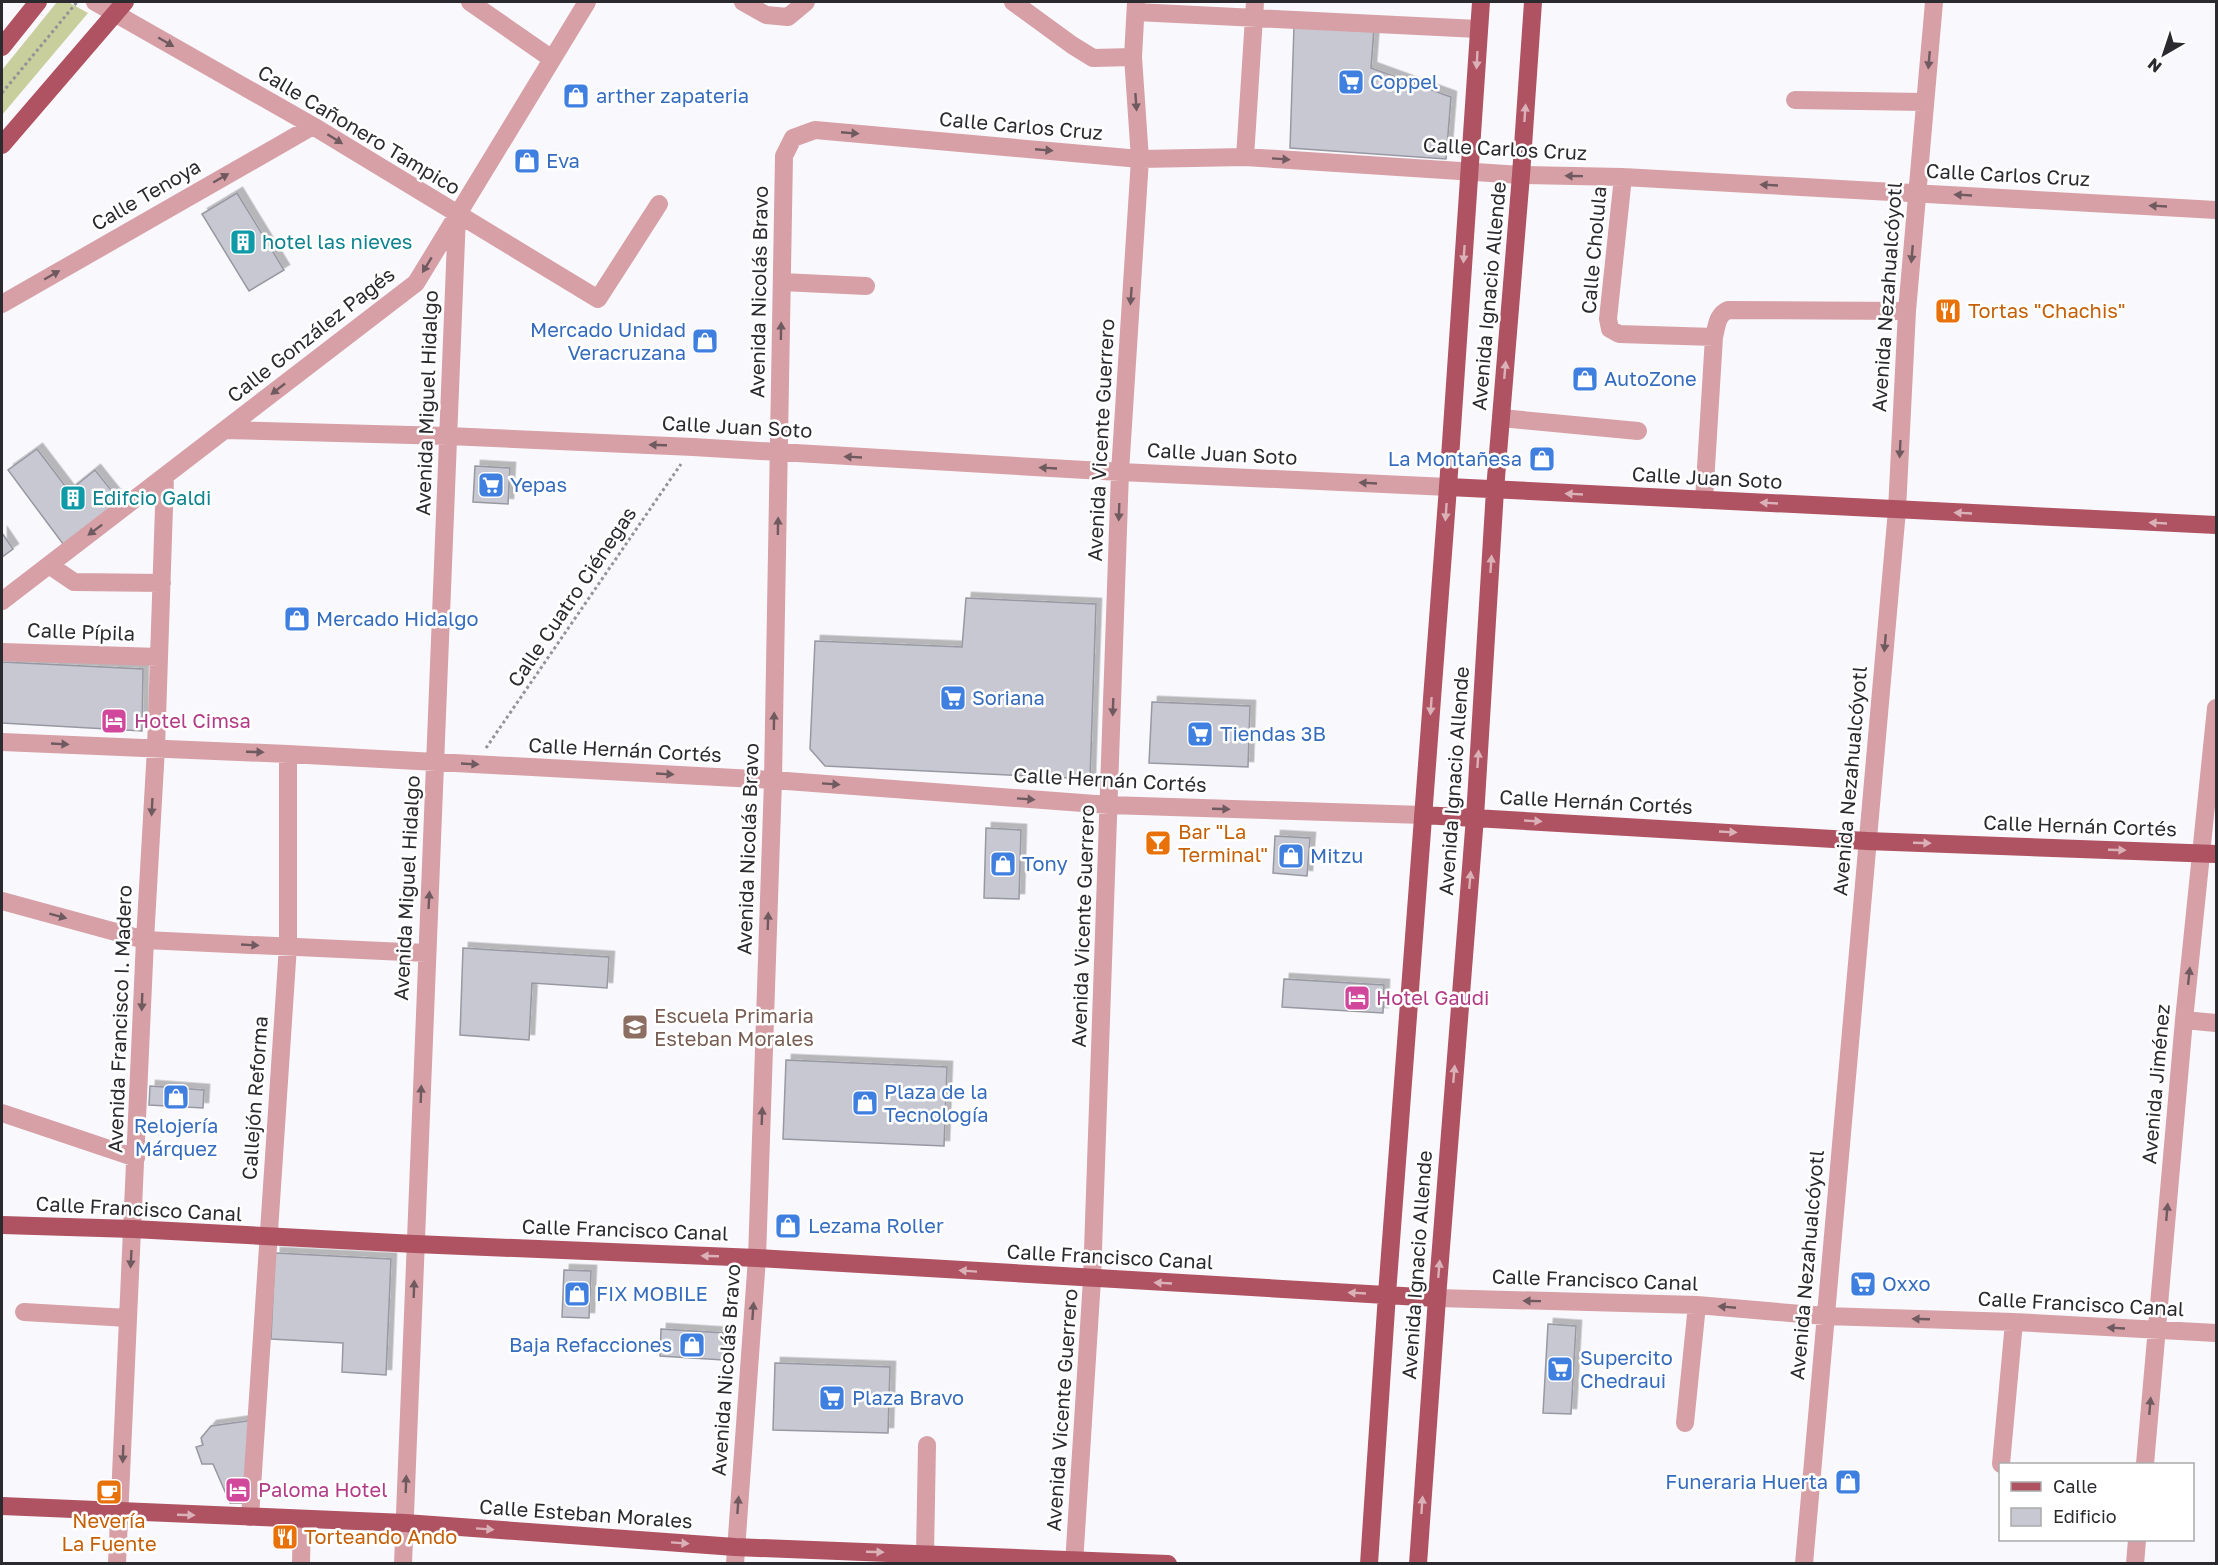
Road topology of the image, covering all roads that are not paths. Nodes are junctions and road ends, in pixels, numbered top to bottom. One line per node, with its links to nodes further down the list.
1 (38, 2): 15 (main road)
2 (95, 2): 11 (street, Calle Cañonero Tampico)
3 (470, 2): 17 (street)
4 (587, 2): 17 (street, Calle González Pagés)
5 (743, 2): 6 (street)
6 (806, 2)
7 (1013, 2): 16 (street)
8 (1481, 2): 14 (main road, Avenida Ignacio Allende)
9 (1533, 2): 26 (main road, Avenida Ignacio Allende, one-way to 9)
10 (1934, 2): 19 (street, Avenida Nezahualcóyotl, one-way to 19)
11 (120, 7): 20 (street, Calle Cañonero Tampico, one-way to 20); 22 (main road)
12 (1136, 7): 13 (street); 16 (street, Avenida Vicente Guerrero)
13 (1254, 10): 14 (street); 23 (street)
14 (1478, 29): 25 (main road, Avenida Ignacio Allende, one-way to 25)
15 (2, 47)
16 (1133, 57): 24 (street, Avenida Vicente Guerrero, one-way to 24)
17 (552, 59): 31 (street, Calle González Pagés)
18 (1795, 100): 19 (street)
19 (1925, 102): 28 (street, Avenida Nezahualcóyotl)
20 (313, 126): 31 (street, Calle Cañonero Tampico, one-way to 31); 34 (street, Calle Tenoya, one-way to 20)
21 (793, 138): 24 (street, Calle Carlos Cruz, one-way to 24); 32 (street, Avenida Nicolás Bravo)
22 (2, 145)
23 (1245, 157): 24 (street, Calle Carlos Cruz); 25 (street, Calle Carlos Cruz, one-way to 25)
24 (1140, 159): 42 (street, Avenida Vicente Guerrero, one-way to 42)
25 (1470, 171): 26 (street, Calle Carlos Cruz); 44 (main road, Avenida Ignacio Allende, one-way to 44)
26 (1521, 175): 27 (street, Calle Carlos Cruz, one-way to 26); 37 (main road, Avenida Ignacio Allende, one-way to 26)
27 (1623, 177): 28 (street, Calle Carlos Cruz, one-way to 27); 36 (street, Calle Cholula)
28 (1917, 192): 30 (street, Calle Carlos Cruz, one-way to 28); 35 (street, Avenida Nezahualcóyotl, one-way to 35)
29 (659, 204): 31 (street, Calle Cañonero Tampico)
30 (2217, 210)
31 (457, 215): 38 (street, Calle González Pagés, one-way to 38); 40 (street, Avenida Miguel Hidalgo)
32 (782, 282): 33 (street); 41 (street, Avenida Nicolás Bravo, one-way to 32)
33 (866, 286)
34 (2, 304)
35 (1907, 311): 36 (street); 47 (street, Avenida Nezahualcóyotl, one-way to 47)
36 (1714, 337): 46 (street)
37 (1501, 418): 39 (street); 45 (main road, Avenida Ignacio Allende)
38 (225, 430): 40 (street, Calle Juan Soto); 43 (street, Calle González Pagés)
39 (1638, 431)
40 (448, 436): 41 (street, Calle Juan Soto, one-way to 40); 59 (street, Avenida Miguel Hidalgo)
41 (779, 452): 42 (street, Calle Juan Soto, one-way to 41); 60 (street, Avenida Nicolás Bravo, one-way to 41)
42 (1120, 472): 44 (street, Calle Juan Soto, one-way to 42); 61 (street, Avenida Vicente Guerrero, one-way to 61)
43 (165, 477): 49 (street, Calle González Pagés, one-way to 49); 50 (street, Avenida Francisco I. Madero)
44 (1448, 487): 45 (main road, Calle Juan Soto); 62 (main road, Avenida Ignacio Allende, one-way to 62)
45 (1495, 490): 46 (main road, Calle Juan Soto, one-way to 45); 63 (main road, Avenida Ignacio Allende, one-way to 45)
46 (1704, 500): 47 (main road, Calle Juan Soto, one-way to 46)
47 (1897, 510): 48 (main road, Calle Juan Soto, one-way to 47); 64 (street, Avenida Nezahualcóyotl, one-way to 64)
48 (2217, 525)
49 (49, 566): 50 (street); 51 (street, Calle González Pagés)
50 (162, 583): 53 (street, Avenida Francisco I. Madero)
51 (2, 601)
52 (2, 652): 53 (street, Calle Pípila)
53 (159, 657): 57 (street, Avenida Francisco I. Madero)
54 (2217, 708): 55 (street, Avenida Jiménez)
55 (2215, 738): 65 (street, Avenida Jiménez)
56 (2, 742): 57 (street, Calle Hernán Cortés, one-way to 57)
57 (156, 748): 58 (street, Calle Hernán Cortés, one-way to 58); 67 (street, Avenida Francisco I. Madero, one-way to 67)
58 (288, 754): 59 (street, Calle Hernán Cortés); 68 (street, Callejón Reforma)
59 (435, 762): 60 (street, Calle Hernán Cortés, one-way to 60); 69 (street, Avenida Miguel Hidalgo, one-way to 59)
60 (773, 780): 61 (street, Calle Hernán Cortés, one-way to 61); 78 (street, Avenida Nicolás Bravo, one-way to 60)
61 (1109, 805): 62 (street, Calle Hernán Cortés, one-way to 62); 79 (street, Avenida Vicente Guerrero)
62 (1423, 815): 63 (main road, Calle Hernán Cortés); 80 (main road, Avenida Ignacio Allende)
63 (1475, 818): 64 (main road, Calle Hernán Cortés, one-way to 64); 81 (main road, Avenida Ignacio Allende, one-way to 63)
64 (1867, 841): 65 (main road, Calle Hernán Cortés, one-way to 65); 84 (street, Avenida Nezahualcóyotl)
65 (2210, 854): 70 (street, Avenida Jiménez, one-way to 65)
66 (2, 901): 67 (street, one-way to 67)
67 (145, 940): 68 (street, one-way to 68); 73 (street, Avenida Francisco I. Madero, one-way to 73)
68 (288, 946): 69 (street); 76 (street, Callejón Reforma)
69 (426, 953): 77 (street, Avenida Miguel Hidalgo, one-way to 69)
70 (2184, 1020): 71 (street); 87 (street, Avenida Jiménez, one-way to 70)
71 (2217, 1023)
72 (2, 1113): 73 (street)
73 (136, 1158): 75 (street, Avenida Francisco I. Madero)
74 (2, 1225): 75 (main road, Calle Francisco Canal)
75 (133, 1229): 76 (main road, Calle Francisco Canal); 85 (street, Avenida Francisco I. Madero, one-way to 85)
76 (268, 1237): 77 (main road, Calle Francisco Canal); 95 (street, Callejón Reforma)
77 (415, 1244): 78 (main road, Calle Francisco Canal, one-way to 77); 97 (street, Avenida Miguel Hidalgo, one-way to 77)
78 (757, 1258): 79 (main road, Calle Francisco Canal, one-way to 78); 100 (street, Avenida Nicolás Bravo, one-way to 78)
79 (1092, 1279): 80 (main road, Calle Francisco Canal, one-way to 79); 101 (street, Avenida Vicente Guerrero)
80 (1387, 1294): 81 (main road, Calle Francisco Canal); 106 (main road, Avenida Ignacio Allende)
81 (1437, 1298): 82 (street, Calle Francisco Canal, one-way to 81); 107 (main road, Avenida Ignacio Allende, one-way to 81)
82 (1697, 1305): 84 (street, Calle Francisco Canal, one-way to 82); 89 (street)
83 (24, 1311): 85 (street)
84 (1825, 1316): 86 (street, Calle Francisco Canal, one-way to 84); 108 (street, Avenida Nezahualcóyotl)
85 (128, 1318): 94 (street, Avenida Francisco I. Madero, one-way to 94)
86 (2014, 1322): 87 (street, Calle Francisco Canal, one-way to 86); 91 (street)
87 (2157, 1330): 88 (street, Calle Francisco Canal); 92 (street, Avenida Jiménez, one-way to 87)
88 (2217, 1333)
89 (1685, 1423)
90 (927, 1445): 99 (street)
91 (2001, 1463)
92 (2145, 1463)
93 (2, 1506): 94 (main road, Calle Esteban Morales)
94 (121, 1513): 95 (main road, Calle Esteban Morales, one-way to 95); 102 (street, Avenida Francisco I. Madero)
95 (250, 1517): 96 (main road, Calle Esteban Morales)
96 (302, 1519): 97 (main road, Calle Esteban Morales); 103 (street)
97 (405, 1523): 100 (main road, Calle Esteban Morales, one-way to 100); 104 (street, Avenida Miguel Hidalgo)
98 (2138, 1541): 109 (street)
99 (925, 1554): 100 (main road, Calle Esteban Morales, one-way to 99); 101 (main road, Calle Esteban Morales)
100 (735, 1555)
101 (1074, 1562): 105 (main road, Calle Esteban Morales)
102 (117, 1563)
103 (301, 1563)
104 (403, 1563)
105 (1168, 1563)
106 (1369, 1563)
107 (1418, 1563)
108 (1804, 1563)
109 (2135, 1563)

